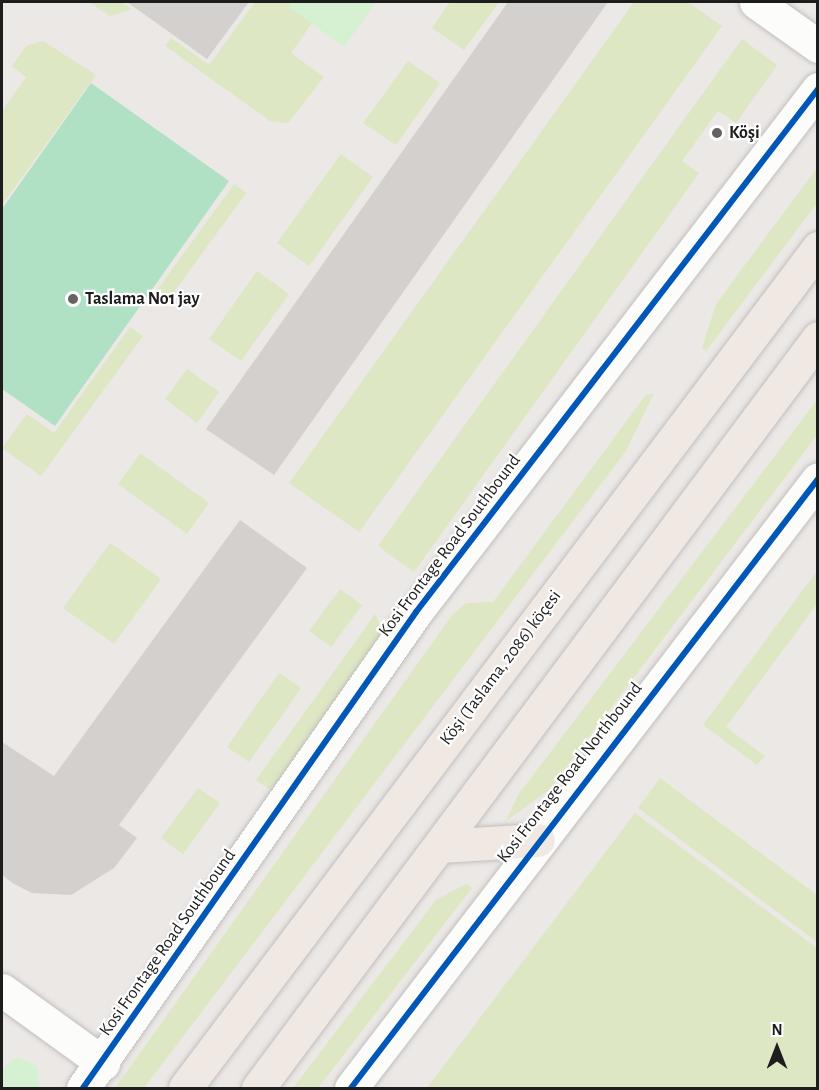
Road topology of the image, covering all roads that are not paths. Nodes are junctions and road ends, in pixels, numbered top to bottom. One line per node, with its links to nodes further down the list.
1 (756, 2): 2 (street)
2 (818, 46)
3 (818, 89): 10 (street, Kosi Frontage Road Southbound)
4 (818, 248): 12 (main road, Köşi (Taslama, 2086) köçesi)
5 (818, 338): 8 (main road)
6 (818, 479): 7 (street, Kosi Frontage Road Northbound)
7 (538, 840): 8 (main road); 14 (street, Kosi Frontage Road Northbound)
8 (440, 846): 13 (main road)
9 (2, 990): 10 (street)
10 (103, 1063): 11 (street, Kosi Frontage Road Southbound)
11 (83, 1089)
12 (185, 1089)
13 (258, 1089)
14 (351, 1089)

